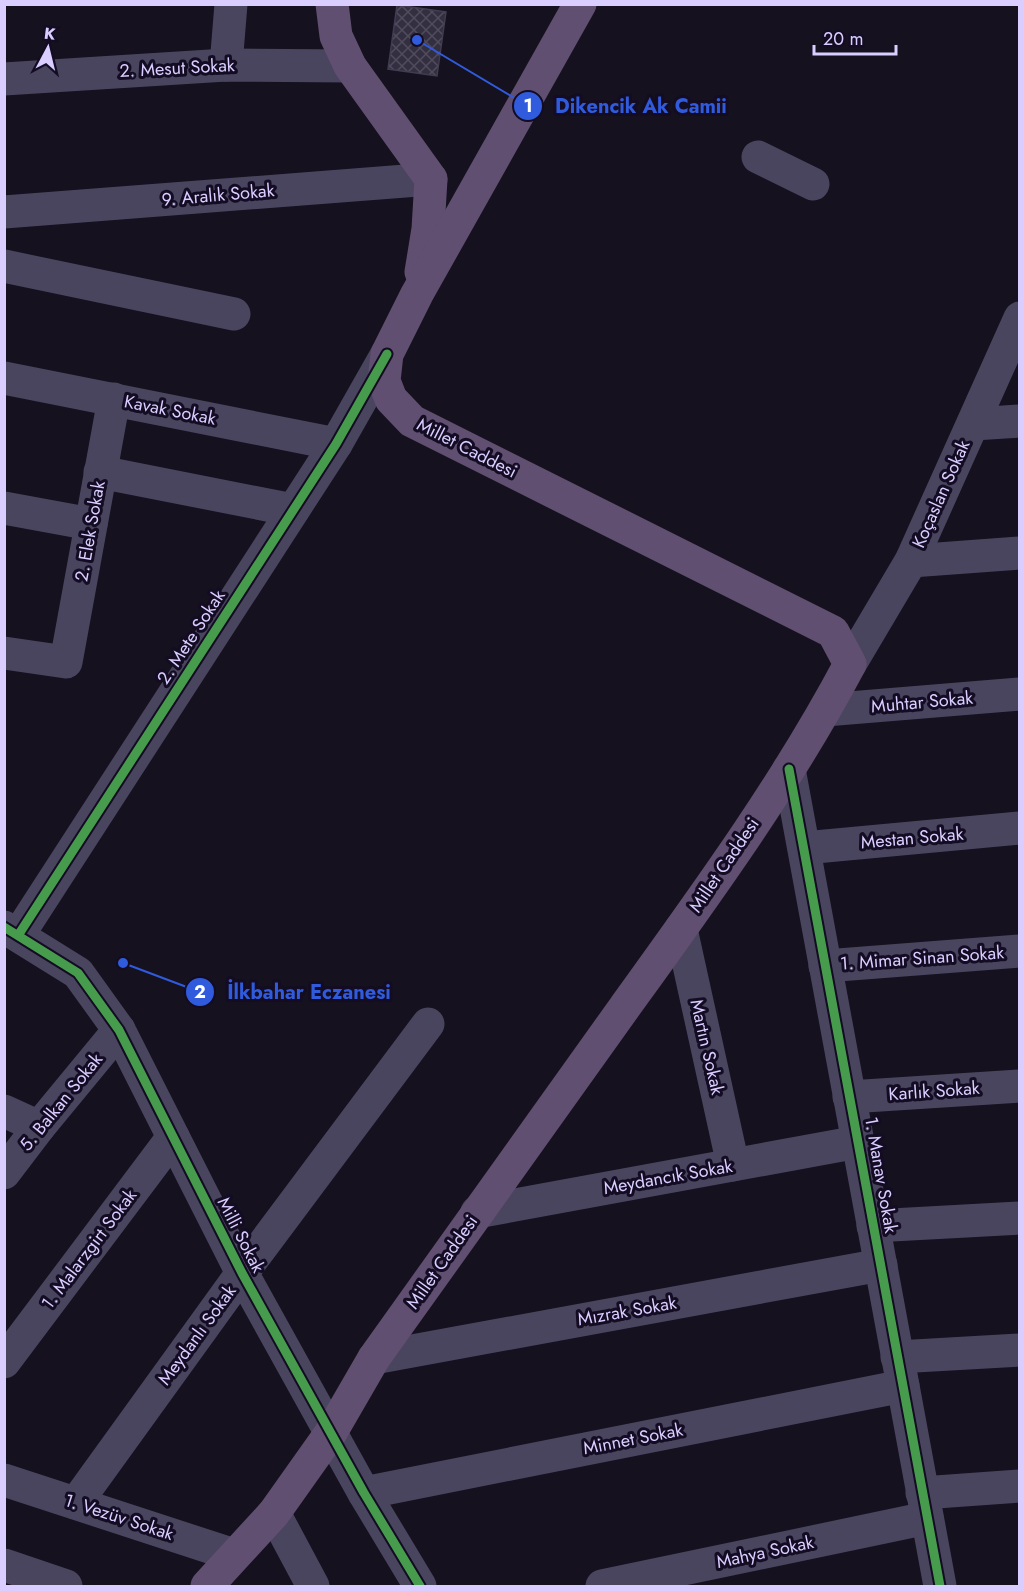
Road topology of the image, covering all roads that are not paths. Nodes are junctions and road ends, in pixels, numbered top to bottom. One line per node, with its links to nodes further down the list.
1 (231, 4): 4 (street)
2 (332, 4): 5 (main road)
3 (580, 4): 12 (main road, Millet Caddesi)
4 (226, 65): 5 (street, 2. Mesut Sokak); 6 (street, 2. Mesut Sokak)
5 (350, 66): 8 (main road)
6 (4, 79)
7 (758, 157): 9 (street)
8 (431, 179): 10 (street, 9. Aralık Sokak); 12 (main road, Millet Caddesi)
9 (813, 184)
10 (4, 212)
11 (4, 266): 13 (street)
12 (417, 294): 15 (main road, Millet Caddesi)
13 (234, 314)
14 (1020, 318): 19 (street, Koçaslan Sokak)
15 (387, 354): 20 (street, 2. Mete Sokak); 28 (main road, Millet Caddesi)
16 (4, 378): 17 (street, Kavak Sokak)
17 (114, 399): 20 (street, Kavak Sokak); 21 (street, 2. Elek Sokak)
18 (1020, 421): 19 (street)
19 (972, 424): 26 (street, Koçaslan Sokak)
20 (336, 444): 23 (street, 2. Mete Sokak)
21 (100, 472): 23 (street); 24 (street, 2. Elek Sokak)
22 (4, 508): 24 (street)
23 (293, 510): 35 (street, 2. Mete Sokak)
24 (91, 524): 27 (street, 2. Elek Sokak)
25 (1020, 553): 26 (street)
26 (911, 561): 28 (street, Koçaslan Sokak)
27 (4, 653)
28 (850, 664): 30 (main road, Millet Caddesi)
29 (1020, 694): 30 (street, Muhtar Sokak)
30 (825, 710): 31 (main road, Millet Caddesi)
31 (789, 769): 33 (street, 1. Manav Sokak); 34 (main road, Millet Caddesi)
32 (1020, 828): 33 (street, Mestan Sokak)
33 (804, 848): 37 (street, 1. Manav Sokak)
34 (681, 929): 46 (street, Martın Sokak); 48 (main road, Millet Caddesi)
35 (12, 931): 39 (street, Milli Sokak)
36 (1020, 951): 37 (street, 1. Mimar Sinan Sokak)
37 (825, 966): 41 (street, 1. Manav Sokak)
38 (428, 1024): 52 (street, Meydanlı Sokak)
39 (119, 1030): 43 (street, 5. Balkan Sokak); 44 (street, Milli Sokak)
40 (1020, 1086): 41 (street, Karlık Sokak)
41 (849, 1097): 45 (street, 1. Manav Sokak)
42 (4, 1111): 43 (street)
43 (39, 1127): 47 (street, 5. Balkan Sokak)
44 (173, 1137): 52 (street, Milli Sokak); 55 (street, 1. Malarzgirt Sokak)
45 (858, 1142): 46 (street, Meydancık Sokak); 50 (street, 1. Manav Sokak)
46 (734, 1166): 48 (street, Meydancık Sokak)
47 (4, 1173)
48 (477, 1212): 54 (main road, Millet Caddesi)
49 (1020, 1218): 50 (street)
50 (873, 1226): 51 (street, 1. Manav Sokak)
51 (881, 1265): 54 (street, Mızrak Sokak); 56 (street, 1. Manav Sokak)
52 (242, 1274): 57 (street, Milli Sokak); 61 (street, Meydanlı Sokak)
53 (1020, 1350): 56 (street, Minnet Sokak)
54 (374, 1358): 57 (main road, Millet Caddesi)
55 (4, 1362)
56 (900, 1371): 60 (street, Minnet Sokak); 62 (street, 1. Manav Sokak)
57 (330, 1434): 60 (street, Milli Sokak); 63 (main road, Millet Caddesi)
58 (4, 1480): 61 (street, 1. Vezüv Sokak)
59 (1020, 1486): 62 (street, Mahya Sokak)
60 (363, 1492): 69 (street, Milli Sokak)
61 (76, 1503): 64 (street, 1. Vezüv Sokak)
62 (925, 1506): 70 (street, Mahya Sokak); 71 (street, 1. Manav Sokak)
63 (274, 1513): 64 (main road, Millet Caddesi); 68 (street)
64 (234, 1555): 67 (main road, Millet Caddesi)
65 (4, 1565): 66 (street)
66 (66, 1587)
67 (207, 1587)
68 (313, 1587)
69 (420, 1587)
70 (602, 1587)
71 (940, 1587)

